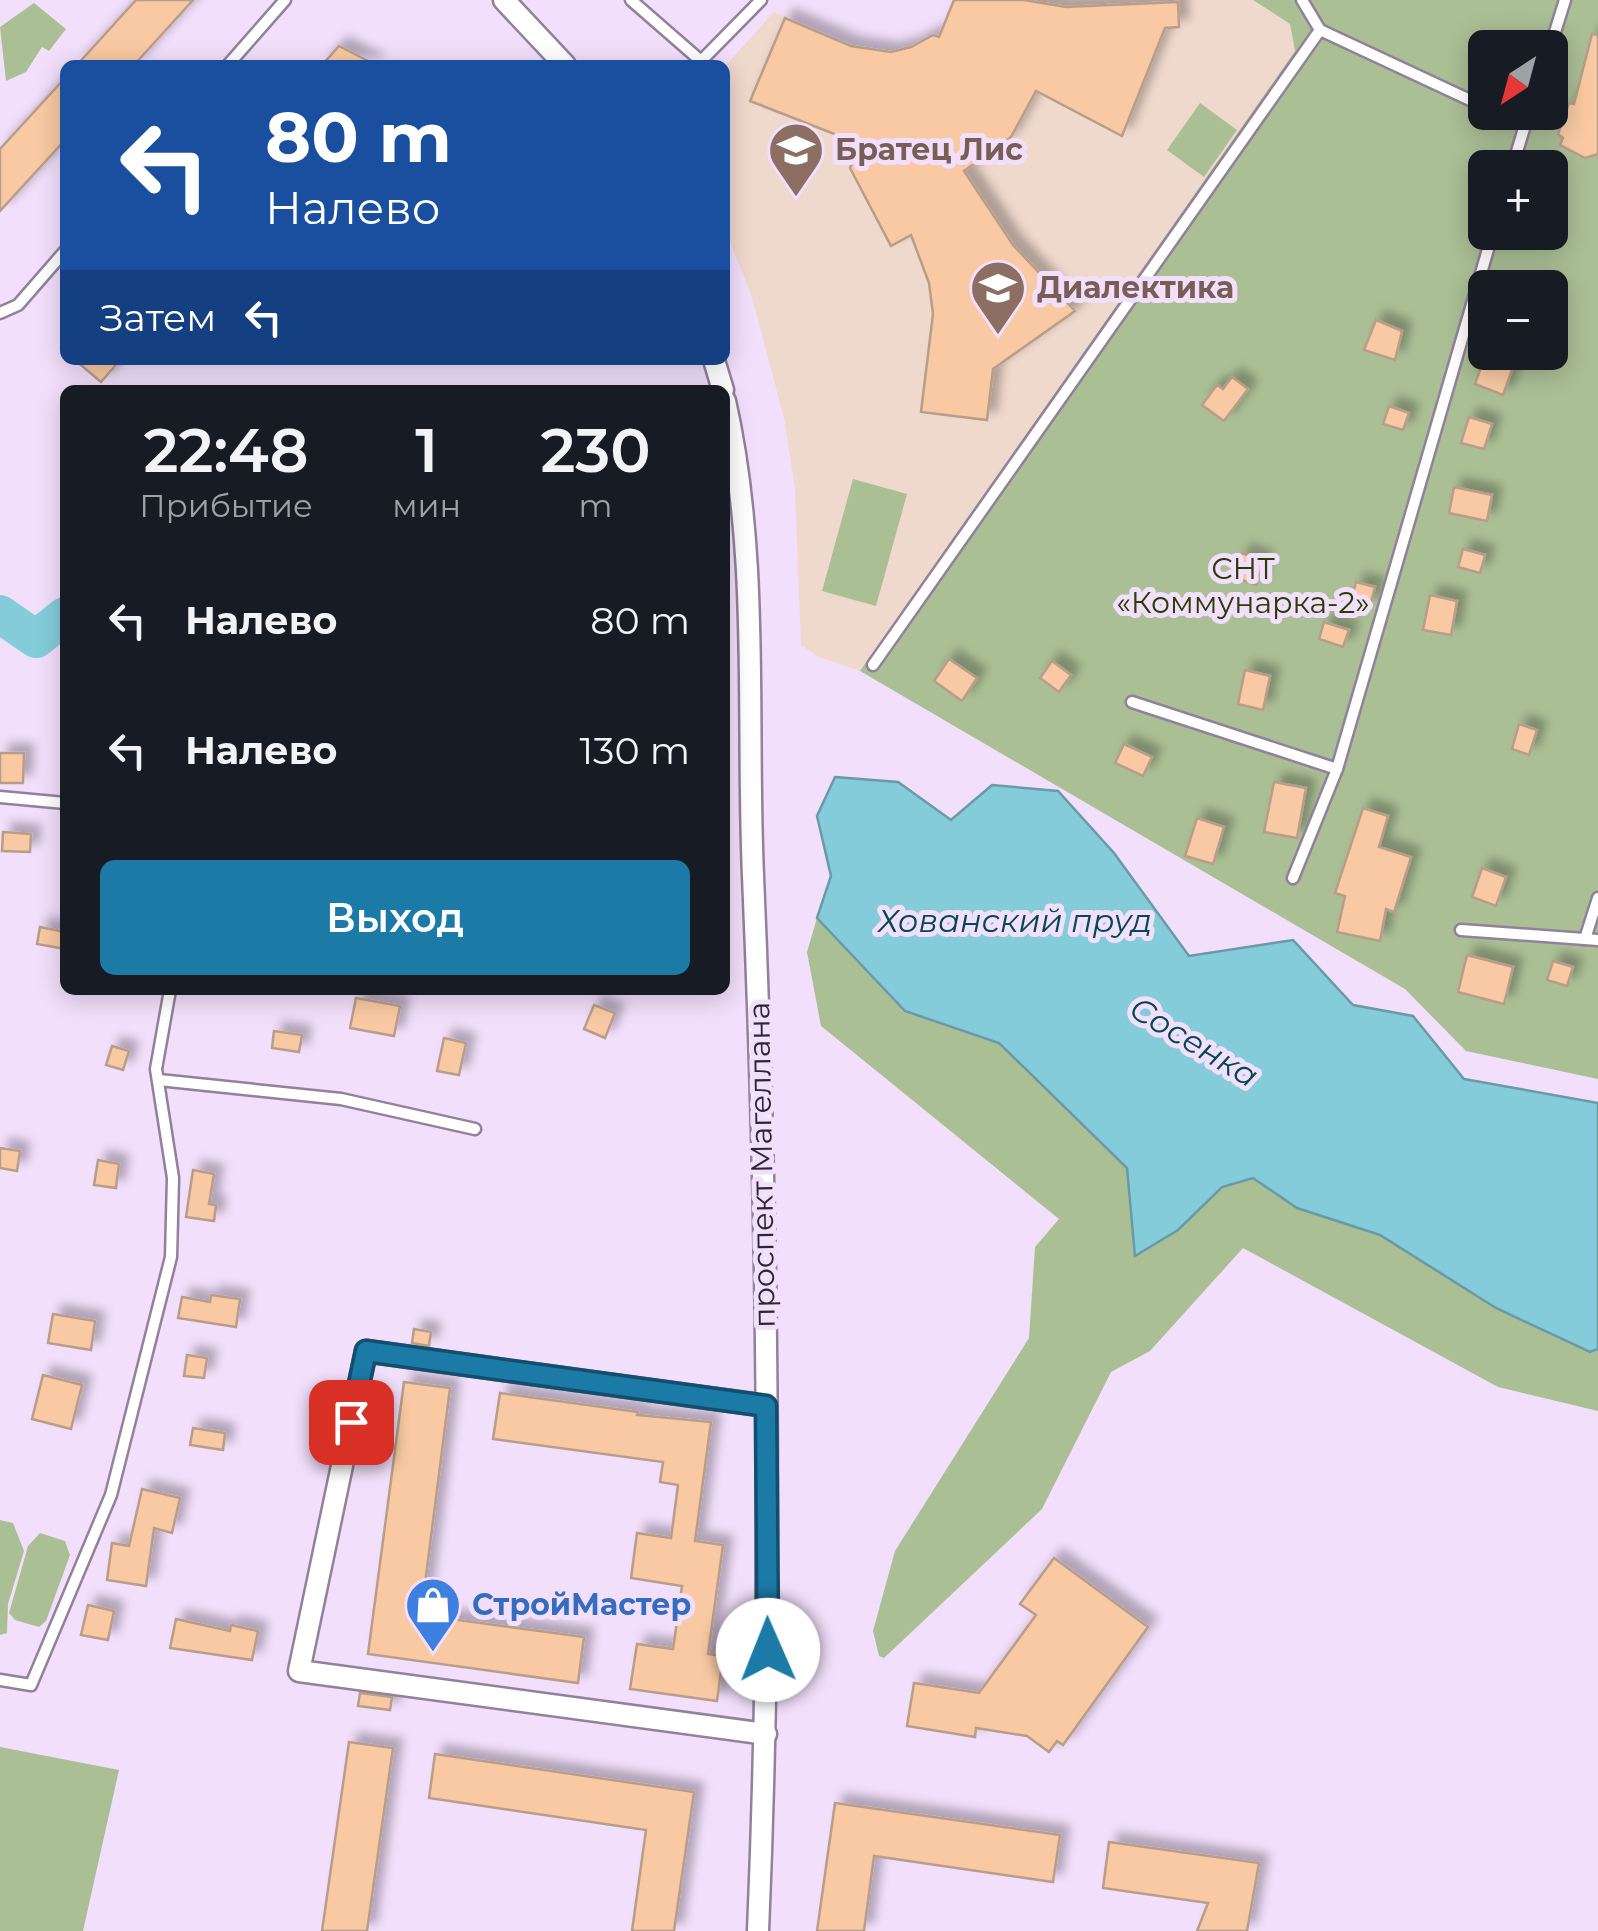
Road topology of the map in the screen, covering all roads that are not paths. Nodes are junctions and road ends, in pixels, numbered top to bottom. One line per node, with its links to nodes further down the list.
1 (284, 0): 9 (lane)
2 (504, 0): 10 (street)
3 (631, 0): 11 (lane)
4 (761, 0): 12 (lane)
5 (1302, 0): 7 (lane)
6 (1565, 0): 8 (lane)
7 (1320, 30): 13 (lane); 18 (lane)
8 (1556, 30)
9 (232, 60)
10 (560, 60)
11 (696, 60)
12 (702, 60)
13 (1468, 98)
14 (1488, 250): 20 (lane)
15 (60, 257): 16 (lane)
16 (0, 313)
17 (730, 435): 31 (street, проспект Магеллана)
18 (873, 665)
19 (1132, 702): 20 (lane)
20 (1337, 769): 23 (lane)
21 (0, 797): 22 (lane)
22 (60, 803)
23 (1293, 878)
24 (1598, 898): 26 (lane)
25 (1461, 930): 26 (lane)
26 (1585, 939): 27 (lane)
27 (1598, 940)
28 (169, 995): 29 (lane)
29 (159, 1080): 30 (lane); 32 (lane)
30 (475, 1128)
31 (766, 1406): 33 (street, проспект Магеллана); 33 (street)
32 (0, 1680)
33 (766, 1734): 34 (street, проспект Магеллана)
34 (758, 1931)

